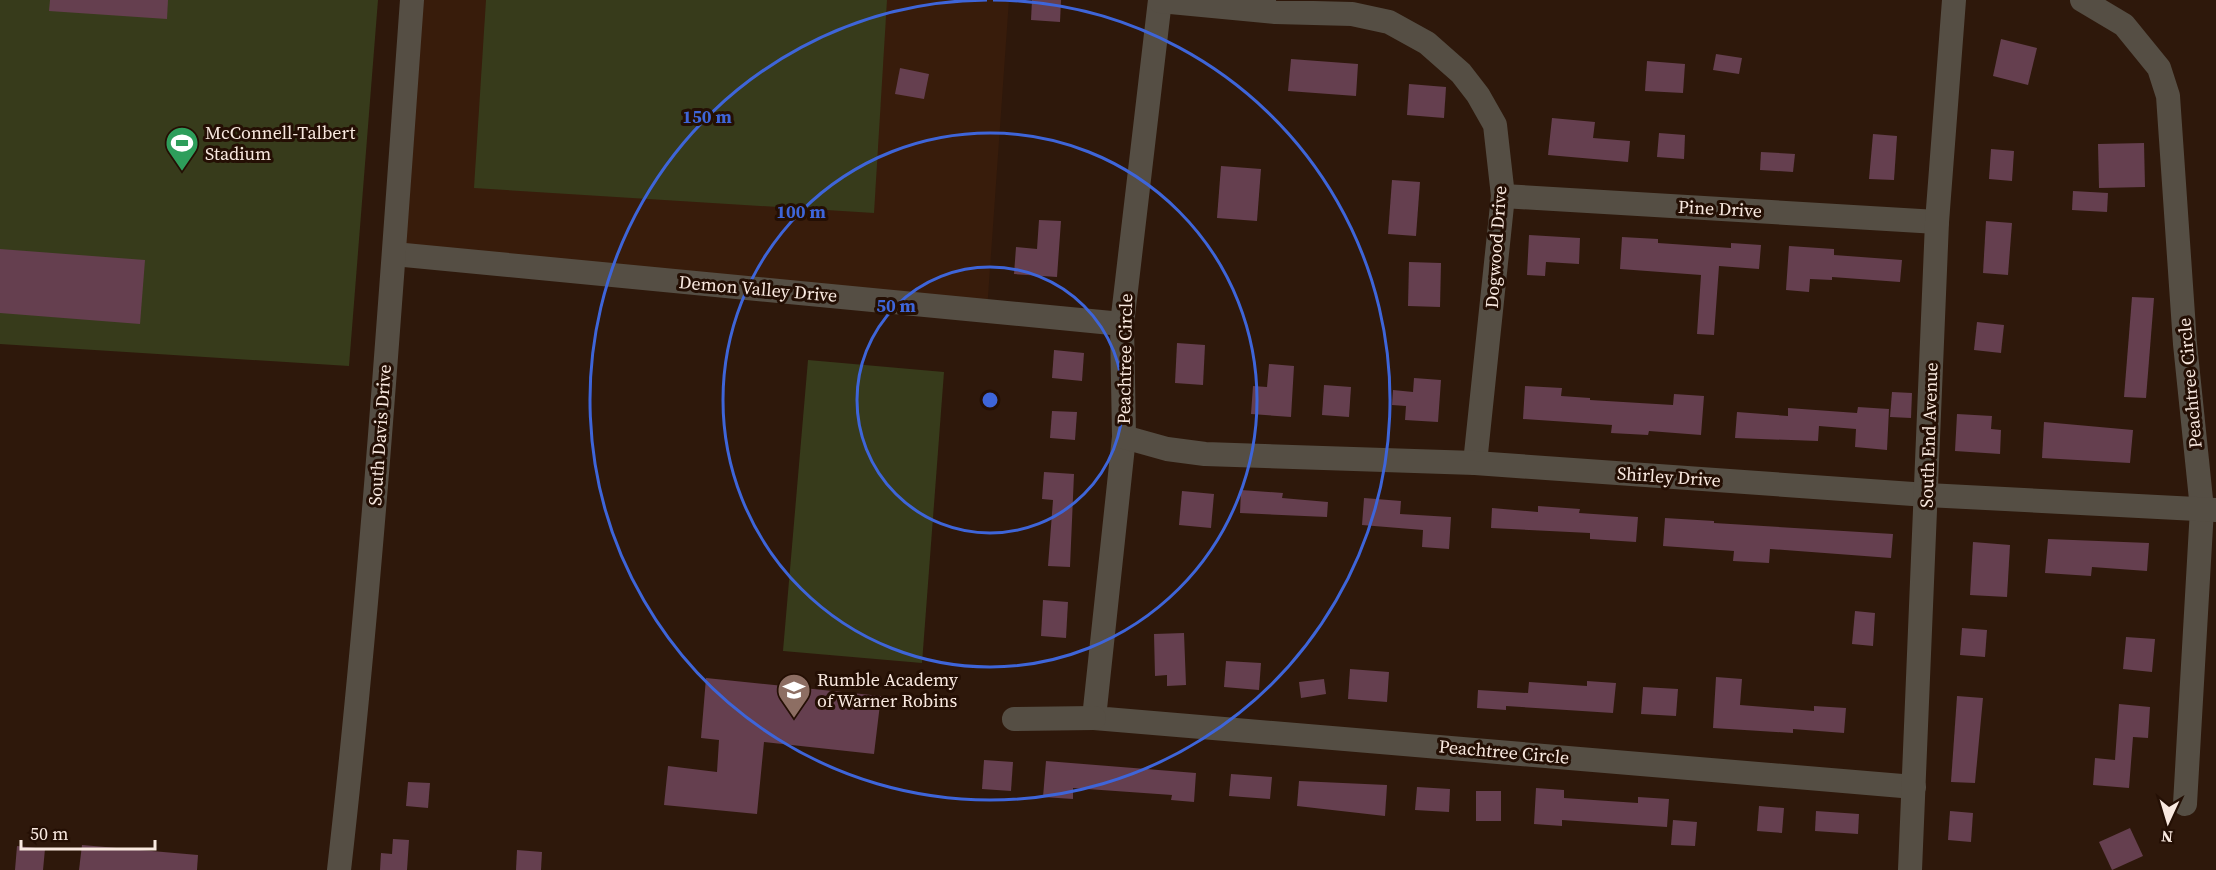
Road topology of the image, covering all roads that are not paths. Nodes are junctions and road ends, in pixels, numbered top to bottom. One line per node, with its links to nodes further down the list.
1 (412, 0): 7 (street, South Davis Drive)
2 (1954, 0): 6 (street, South End Avenue)
3 (2082, 0): 12 (street, Peachtree Circle)
4 (1160, 1): 5 (street, Dogwood Drive); 8 (street, Peachtree Circle)
5 (1503, 196): 6 (street, Pine Drive); 10 (street, Dogwood Drive)
6 (1937, 222): 11 (street, South End Avenue)
7 (393, 254): 8 (street, Demon Valley Drive); 17 (street, South Davis Drive)
8 (1122, 324): 9 (street, Peachtree Circle)
9 (1124, 437): 10 (street, Shirley Drive); 13 (street, Peachtree Circle)
10 (1475, 463): 11 (street, Shirley Drive)
11 (1927, 495): 12 (street, Shirley Drive); 15 (street, South End Avenue)
12 (2209, 509): 16 (street, Peachtree Circle)
13 (1094, 718): 14 (street, Peachtree Circle); 15 (street, Peachtree Circle)
14 (1014, 719)
15 (1914, 787): 18 (street, South End Avenue)
16 (2185, 804)
17 (339, 870)
18 (1910, 870)

